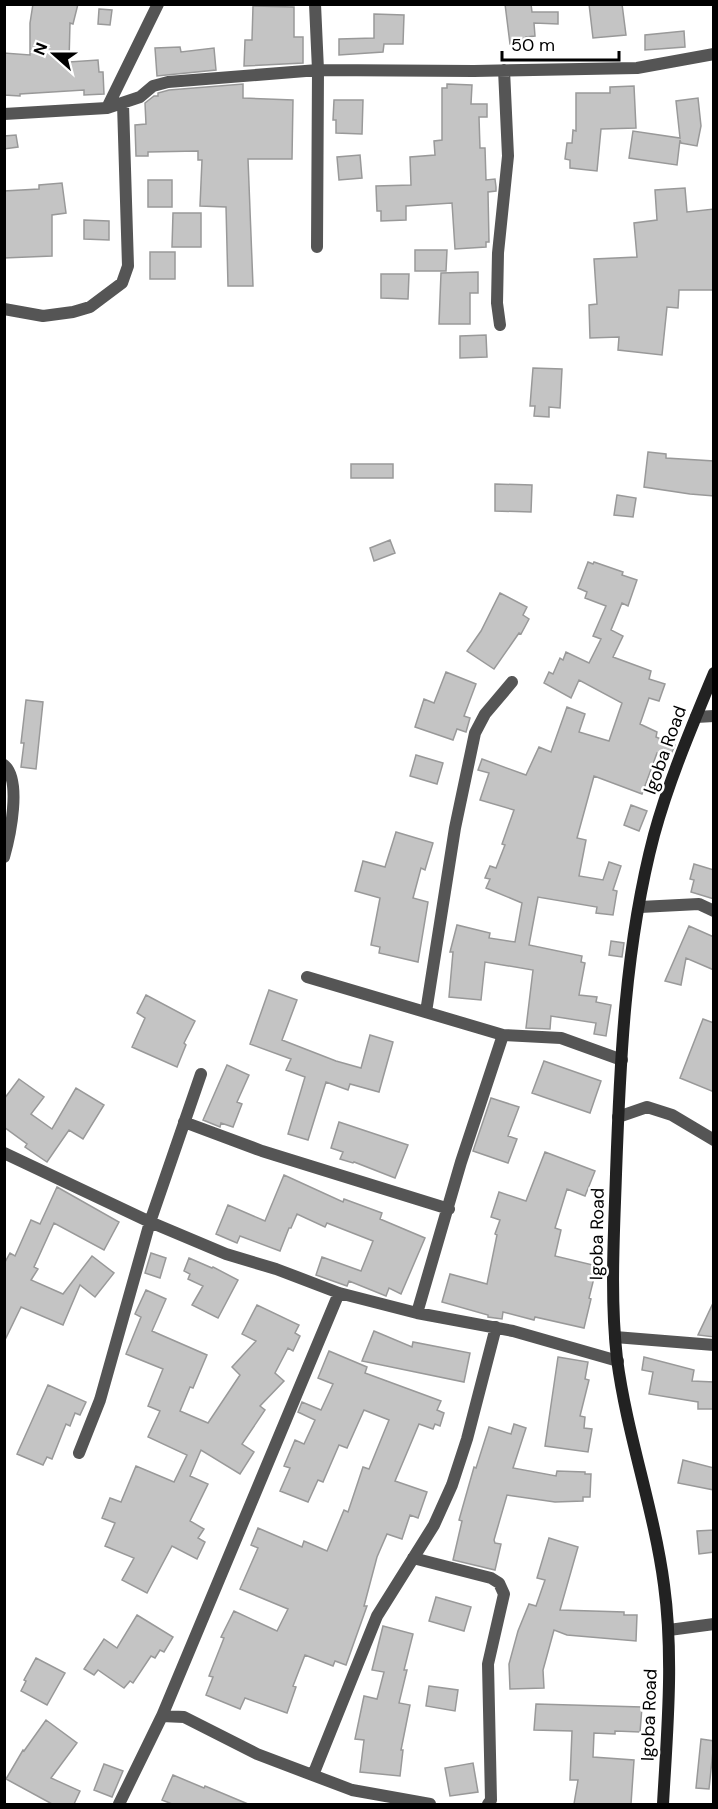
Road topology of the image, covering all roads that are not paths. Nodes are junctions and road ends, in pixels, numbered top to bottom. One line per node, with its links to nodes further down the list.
1 (158, 4): 7 (street)
2 (315, 4): 4 (street)
3 (714, 54): 5 (street)
4 (318, 70): 5 (street); 6 (street); 9 (street)
5 (504, 70): 11 (street)
6 (123, 104): 7 (street); 10 (street)
7 (107, 108): 8 (street)
8 (4, 114)
9 (317, 247)
10 (4, 309)
11 (500, 325)
12 (714, 673): 15 (street, Igoba Road)
13 (512, 682): 21 (street)
14 (714, 716): 15 (street)
15 (696, 717): 18 (street, Igoba Road)
16 (4, 765): 17 (street)
17 (4, 857)
18 (639, 907): 19 (street); 23 (street, Igoba Road)
19 (714, 911)
20 (307, 977): 21 (street)
21 (426, 1012): 22 (street)
22 (502, 1035): 23 (street); 29 (street)
23 (622, 1060): 25 (street, Igoba Road)
24 (201, 1074): 26 (street)
25 (618, 1117): 27 (street); 34 (street, Igoba Road)
26 (184, 1122): 29 (street); 30 (street)
27 (714, 1140)
28 (4, 1153): 30 (street)
29 (449, 1209): 32 (street)
30 (150, 1222): 31 (street); 37 (street)
31 (339, 1293): 32 (street); 41 (street)
32 (417, 1313): 33 (street)
33 (496, 1327): 36 (street); 38 (street)
34 (615, 1337): 35 (street); 36 (street, Igoba Road)
35 (714, 1345)
36 (618, 1361): 40 (street, Igoba Road)
37 (79, 1453)
38 (413, 1558): 42 (street); 45 (street)
39 (714, 1624): 40 (street)
40 (669, 1630): 46 (street, Igoba Road)
41 (162, 1716): 42 (street); 43 (street)
42 (313, 1775): 44 (street)
43 (119, 1804)
44 (430, 1804)
45 (488, 1804)
46 (663, 1804)

